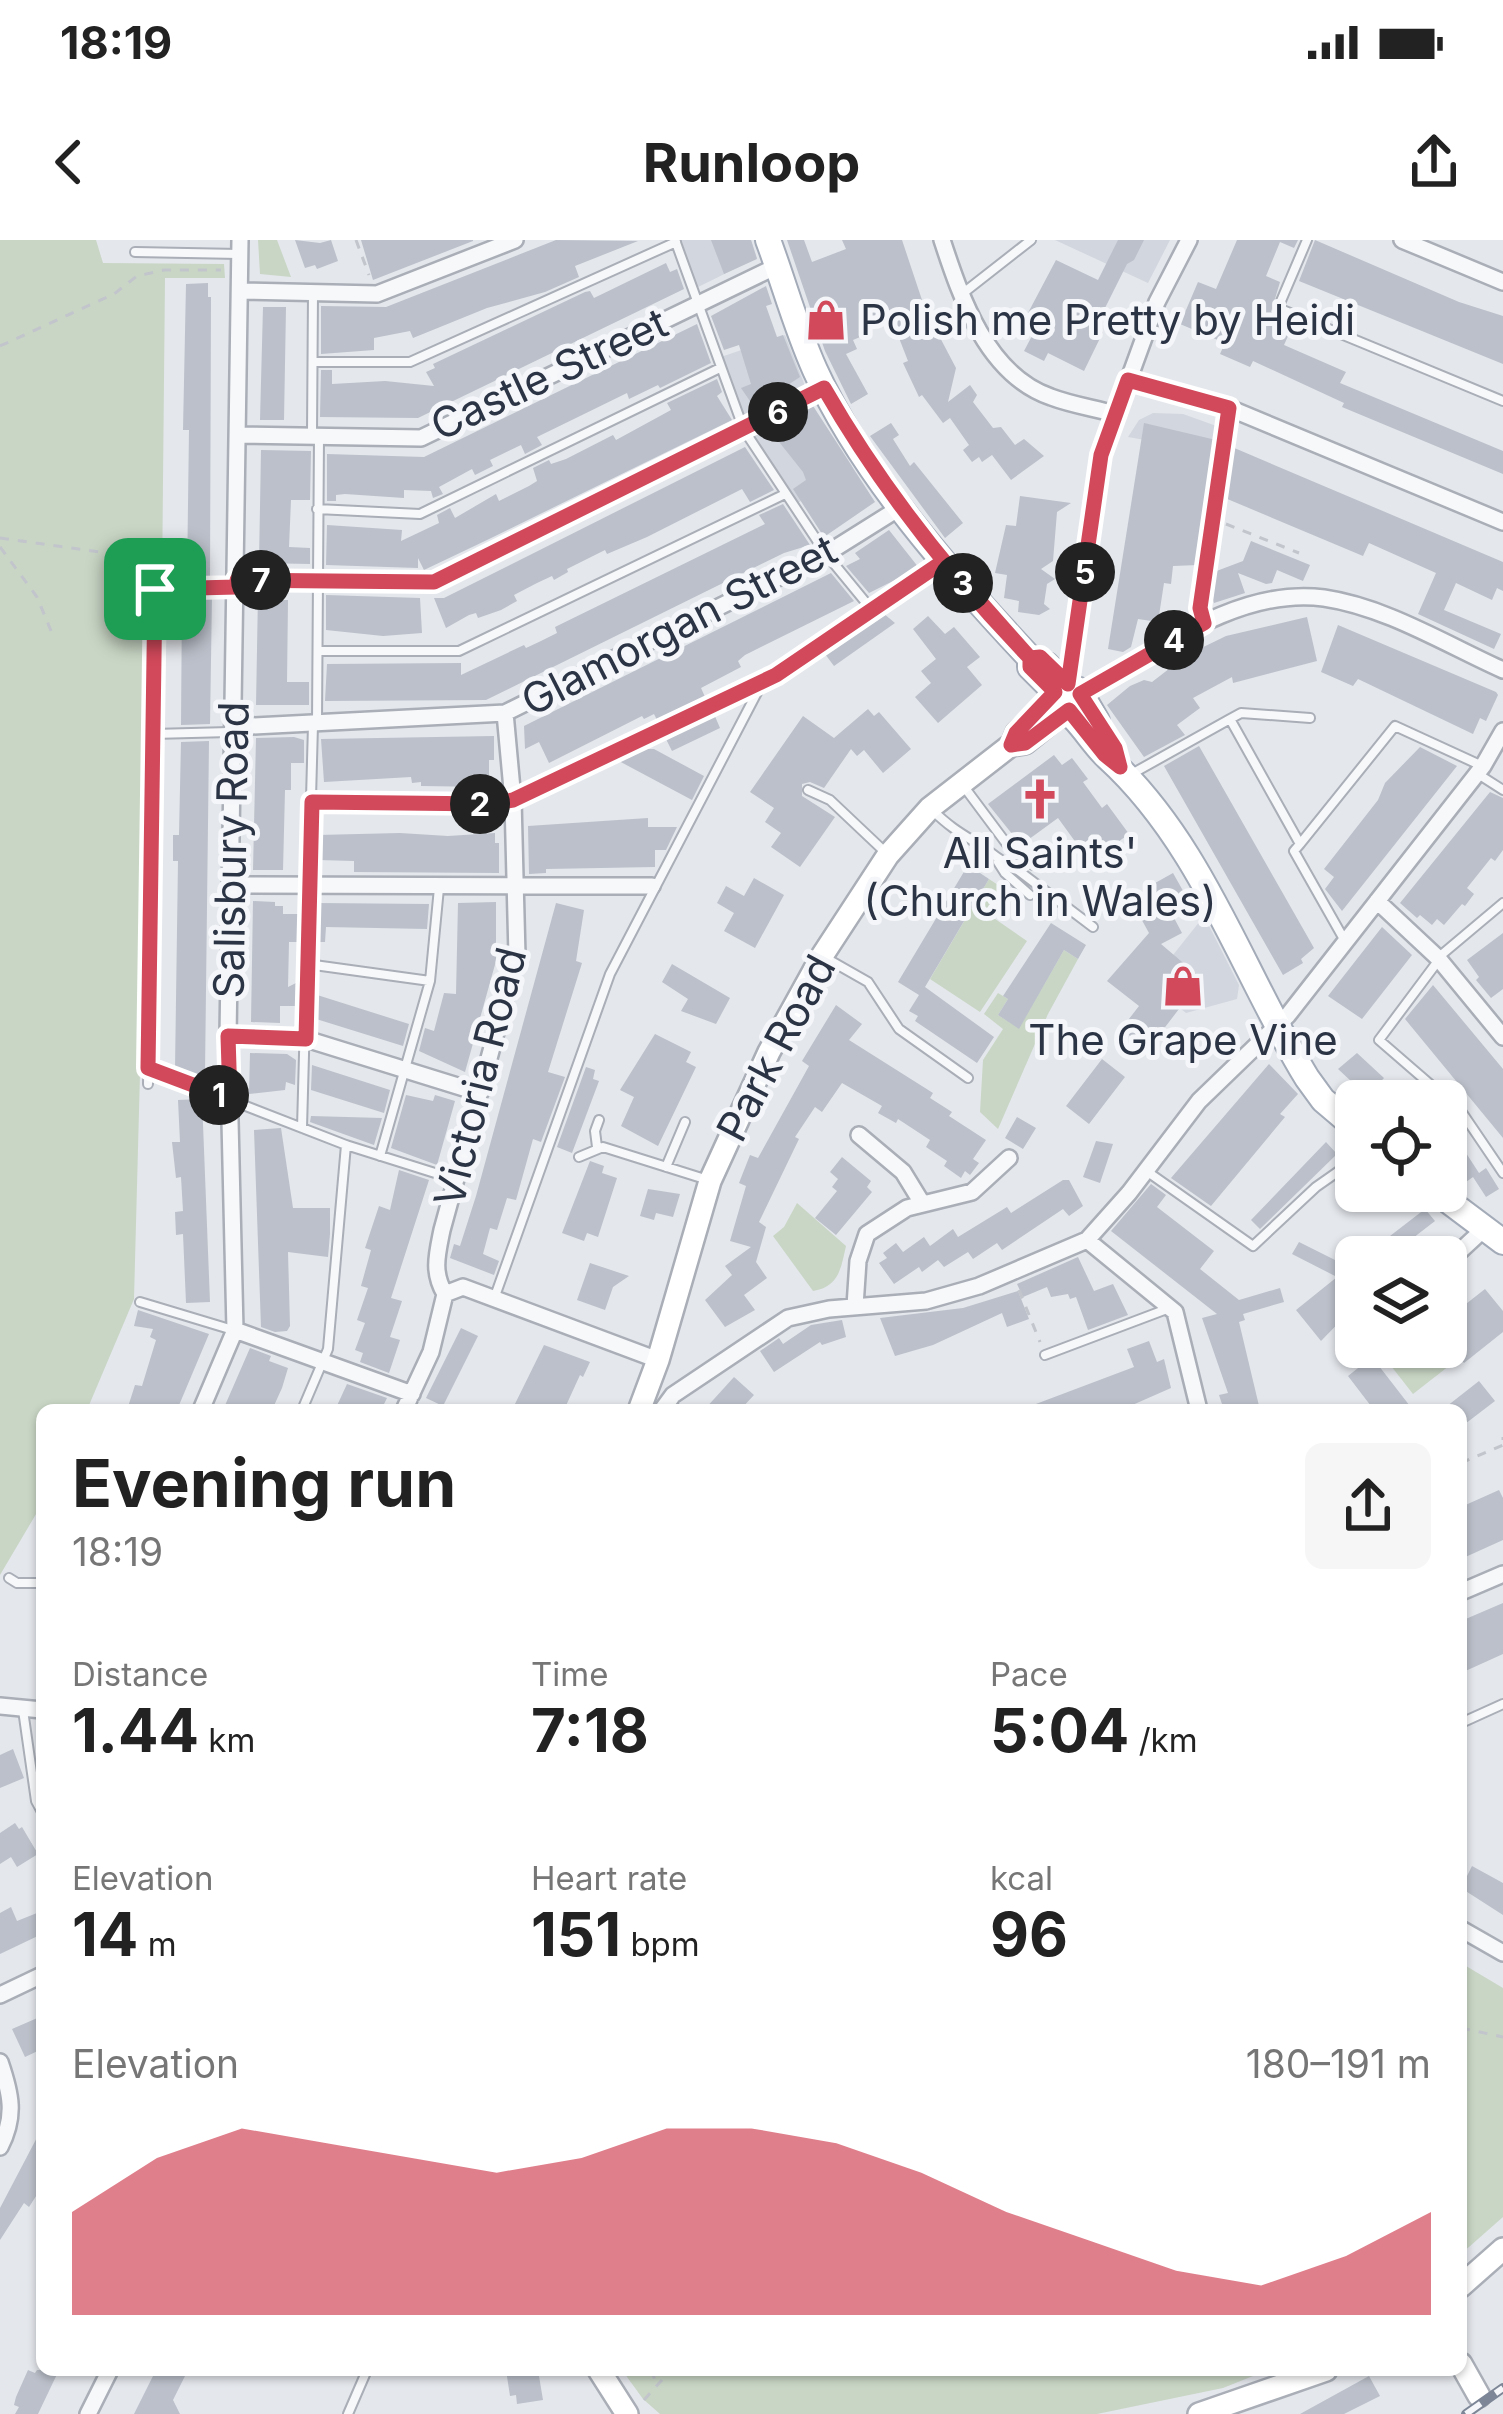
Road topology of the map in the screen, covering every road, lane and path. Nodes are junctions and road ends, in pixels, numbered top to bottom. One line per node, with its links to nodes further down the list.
1 (356, 240): 17 (path)
2 (515, 240): 17 (street)
3 (768, 240): 12 (main road)
4 (942, 240): 18 (street)
5 (1031, 240): 18 (lane)
6 (1190, 240): 23 (street)
7 (1307, 240): 25 (lane)
8 (1402, 240): 14 (street)
9 (675, 241): 19 (lane); 21 (lane)
10 (240, 247): 11 (lane); 13 (street, Salisbury Road)
11 (135, 252)
12 (777, 266): 19 (street, Castle Street); 24 (main road)
13 (241, 272): 15 (street, Salisbury Road); 20 (path)
14 (1503, 282)
15 (241, 291): 16 (street); 29 (street, Salisbury Road)
16 (313, 292): 17 (street); 21 (lane)
17 (376, 294)
18 (961, 295): 27 (street)
19 (698, 304): 22 (lane); 30 (street, Castle Street)
20 (0, 346)
21 (314, 362): 30 (lane)
22 (721, 368): 28 (lane); 33 (lane)
23 (1128, 380): 26 (street); 27 (street)
24 (824, 388): 28 (street); 32 (main road)
25 (1503, 401)
26 (1229, 408): 34 (lane); 35 (street)
27 (1115, 414): 50 (street)
28 (744, 430): 31 (lane); 41 (street)
29 (238, 435): 30 (street, Castle Street); 42 (street, Salisbury Road)
30 (316, 435): 33 (lane)
31 (784, 494): 39 (lane); 47 (lane)
32 (901, 508): 39 (street, Glamorgan Street); 40 (main road)
33 (317, 509): 41 (lane)
34 (1213, 519): 38 (path); 45 (lane)
35 (1503, 522)
36 (0, 538): 43 (path)
37 (0, 547): 46 (path)
38 (1299, 553)
39 (826, 554): 44 (lane); 51 (street, Glamorgan Street)
40 (944, 561): 44 (lane); 50 (main road)
41 (316, 580): 42 (street); 47 (lane)
42 (237, 584): 43 (lane); 55 (street, Salisbury Road)
43 (155, 589): 57 (lane)
44 (872, 610): 49 (lane)
45 (1204, 623): 48 (street); 50 (street)
46 (54, 638)
47 (318, 651): 54 (lane)
48 (1503, 670)
49 (762, 681): 63 (lane); 72 (lane)
50 (1067, 696): 59 (main road); 60 (street, Park Road)
51 (505, 712): 54 (street, Glamorgan Street); 63 (street, Victoria Road)
52 (1230, 718): 53 (lane); 59 (lane); 66 (lane)
53 (1310, 718)
54 (315, 724): 55 (street, Glamorgan Street); 64 (lane)
55 (233, 730): 57 (lane); 70 (street, Salisbury Road)
56 (1503, 731): 58 (street)
57 (153, 734): 89 (lane)
58 (1480, 769): 62 (lane); 66 (lane); 76 (street)
59 (1124, 772): 85 (main road)
60 (961, 782): 65 (street, Park Road); 69 (lane)
61 (808, 790): 67 (lane)
62 (1503, 790)
63 (513, 800): 64 (lane); 74 (street, Victoria Road)
64 (312, 802): 71 (lane)
65 (930, 808): 67 (street, Park Road); 68 (lane)
66 (1300, 844): 79 (lane)
67 (888, 855): 80 (street, Park Road)
68 (998, 860): 75 (lane); 78 (lane)
69 (1033, 865)
70 (232, 885): 71 (street); 86 (street, Salisbury Road)
71 (310, 886): 73 (street); 82 (lane)
72 (652, 886): 74 (street); 118 (lane)
73 (439, 888): 74 (street); 83 (lane)
74 (515, 889): 93 (street, Victoria Road)
75 (1030, 895)
76 (1377, 901): 79 (street); 81 (street)
77 (1503, 903): 81 (lane)
78 (1093, 928)
79 (1345, 941): 85 (street)
80 (822, 956): 91 (lane); 110 (street, Park Road)
81 (1438, 959): 84 (street); 107 (lane)
82 (307, 964): 83 (lane); 88 (lane)
83 (430, 981): 90 (lane)
84 (1497, 1018): 87 (street)
85 (1277, 1024): 95 (main road); 106 (street)
86 (228, 1036): 88 (street); 94 (street, Salisbury Road)
87 (1503, 1037)
88 (306, 1039): 90 (street); 98 (lane)
89 (148, 1068): 92 (lane); 94 (lane)
90 (405, 1070): 93 (street); 102 (lane)
91 (968, 1078)
92 (148, 1084)
93 (480, 1093): 109 (street, Victoria Road)
94 (230, 1099): 98 (lane); 122 (street, Salisbury Road)
95 (1335, 1108)
96 (599, 1120): 101 (lane)
97 (686, 1122): 105 (lane)
98 (302, 1128): 100 (lane)
99 (859, 1135): 111 (street)
100 (346, 1145): 102 (lane); 125 (lane)
101 (597, 1147): 103 (lane); 105 (lane)
102 (380, 1156): 109 (lane)
103 (579, 1157)
104 (1009, 1158): 111 (street)
105 (666, 1167): 110 (lane)
106 (1144, 1169): 108 (lane); 114 (street)
107 (1503, 1173)
108 (1335, 1175)
109 (456, 1179): 117 (street, Victoria Road)
110 (710, 1181): 124 (street, Park Road)
111 (922, 1203): 120 (street)
112 (1464, 1212): 113 (main road)
113 (1498, 1237): 115 (street)
114 (1087, 1240): 116 (street); 121 (street)
115 (1467, 1249)
116 (1012, 1273): 120 (street); 123 (path)
117 (445, 1294): 118 (street); 126 (street, Victoria Road)
118 (494, 1299): 124 (street)
119 (140, 1302): 122 (lane)
120 (854, 1306): 130 (street)
121 (1170, 1307): 123 (lane); 131 (street)
122 (235, 1330): 125 (street); 127 (street)
123 (1045, 1355)
124 (658, 1360): 129 (street, Park Road)
125 (322, 1362): 126 (street); 128 (lane)
126 (408, 1402)
127 (204, 1404)
128 (304, 1404)
129 (647, 1404)
130 (656, 1404)
131 (1197, 1404)
132 (1503, 1441): 133 (path)
133 (1467, 1459)
134 (9, 1578): 136 (lane)
135 (1502, 1578): 137 (street)
136 (36, 1583)
137 (1467, 1590)
138 (1503, 1704): 142 (lane)
139 (0, 1706): 140 (street)
140 (23, 1710): 141 (street); 143 (lane)
141 (36, 1710)
142 (1467, 1720)
143 (36, 1801)
144 (1467, 1932): 145 (street)
145 (1503, 1953)
146 (36, 1979): 147 (street)
147 (0, 1995)
148 (1467, 2029): 149 (path)
149 (1503, 2037)
150 (0, 2062): 151 (street)
151 (0, 2147)
152 (1503, 2249): 153 (street)
153 (1467, 2281)
154 (1467, 2375): 162 (street)
155 (107, 2376): 164 (street)
156 (364, 2376): 165 (lane)
157 (603, 2376): 163 (street)
158 (654, 2376): 161 (path)
159 (665, 2376): 161 (path)
160 (1309, 2376): 166 (street)
161 (656, 2386): 163 (path)
162 (1479, 2396)
163 (633, 2410)
164 (88, 2414)
165 (348, 2414)
166 (1199, 2414)

